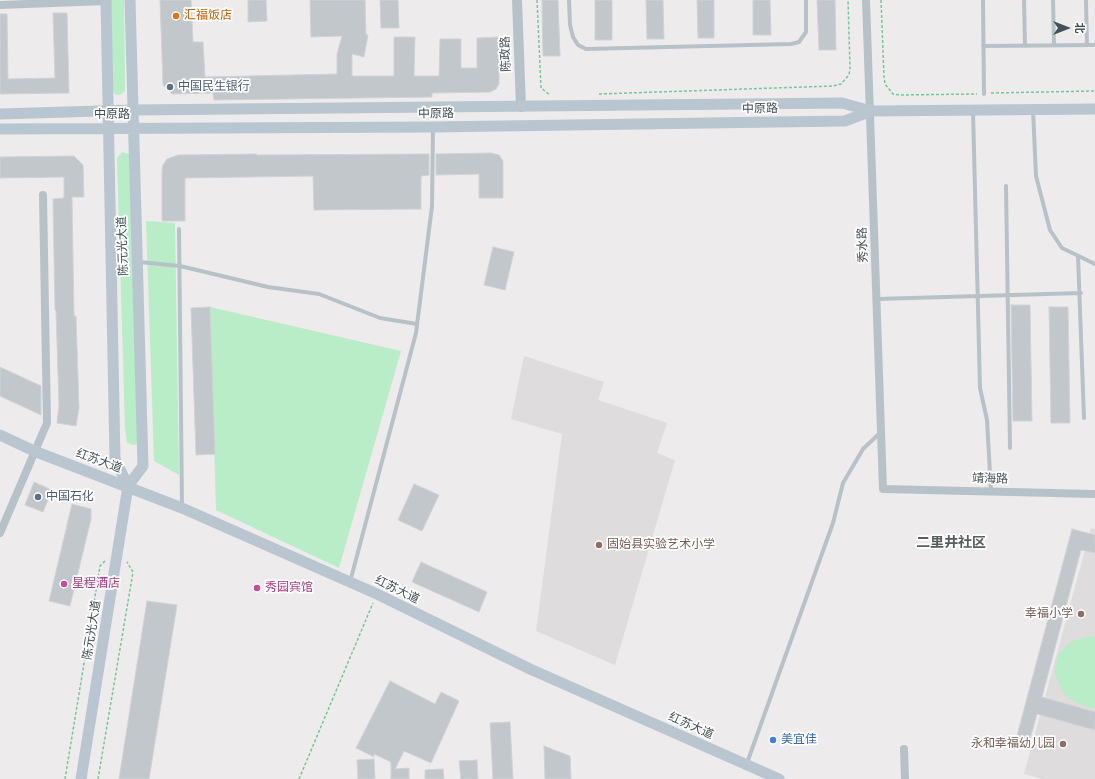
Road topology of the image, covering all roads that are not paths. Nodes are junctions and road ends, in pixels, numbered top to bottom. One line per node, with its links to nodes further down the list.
1 (106, 0): 11 (street); 24 (main road, 陈元光大道)
2 (130, 0): 21 (main road, 陈元光大道)
3 (517, 0): 18 (street, 陈政路)
4 (570, 0): 5 (lane)
5 (806, 0)
6 (866, 0): 22 (street, 秀水路)
7 (983, 0): 15 (lane)
8 (1024, 0): 16 (lane)
9 (1053, 0): 12 (lane)
10 (1086, 0): 13 (lane)
11 (0, 5)
12 (1054, 45): 13 (lane); 16 (lane)
13 (1087, 45): 14 (lane)
14 (1095, 45)
15 (984, 46): 16 (lane); 17 (lane)
16 (1025, 46)
17 (984, 94)
18 (521, 107): 21 (main road, 中原路); 22 (main road, 中原路)
19 (1033, 109): 20 (main road, 中原路); 23 (main road, 中原路); 33 (lane)
20 (1095, 109)
21 (133, 110): 24 (main road, 中原路); 27 (main road, 陈元光大道)
22 (870, 111): 23 (main road, 中原路); 28 (main road, 中原路); 40 (street, 秀水路)
23 (973, 111): 39 (lane)
24 (107, 112): 25 (main road, 中原路); 26 (main road, 陈元光大道)
25 (0, 114)
26 (108, 127): 27 (main road, 中原路); 29 (main road, 中原路); 47 (main road, 陈元光大道)
27 (133, 127): 28 (main road, 中原路); 34 (main road, 陈元光大道)
28 (433, 127): 41 (lane)
29 (0, 129)
30 (1006, 186): 38 (lane)
31 (44, 195): 46 (street)
32 (179, 229): 36 (lane)
33 (1078, 256): 35 (lane); 37 (lane)
34 (136, 262): 36 (lane); 47 (main road, 陈元光大道)
35 (1095, 264)
36 (180, 266): 41 (lane); 51 (lane)
37 (1080, 293): 38 (lane); 42 (lane)
38 (1008, 295): 39 (lane); 45 (lane)
39 (978, 296): 40 (lane); 49 (lane)
40 (876, 299): 43 (street, 秀水路)
41 (417, 324): 53 (lane)
42 (1084, 418)
43 (880, 433): 48 (street, 秀水路); 55 (lane)
44 (0, 435): 46 (main road, 红苏大道)
45 (1010, 448)
46 (34, 451): 47 (main road, 红苏大道); 52 (street)
47 (128, 486): 51 (main road, 红苏大道); 56 (main road, 陈元光大道)
48 (883, 488): 49 (street, 靖海路)
49 (991, 491): 50 (street, 靖海路)
50 (1095, 494)
51 (182, 508): 53 (main road, 红苏大道)
52 (0, 533)
53 (350, 582): 55 (main road, 红苏大道)
54 (904, 749): 58 (street)
55 (746, 764): 57 (main road, 红苏大道)
56 (81, 779)
57 (779, 779)
58 (905, 779)

